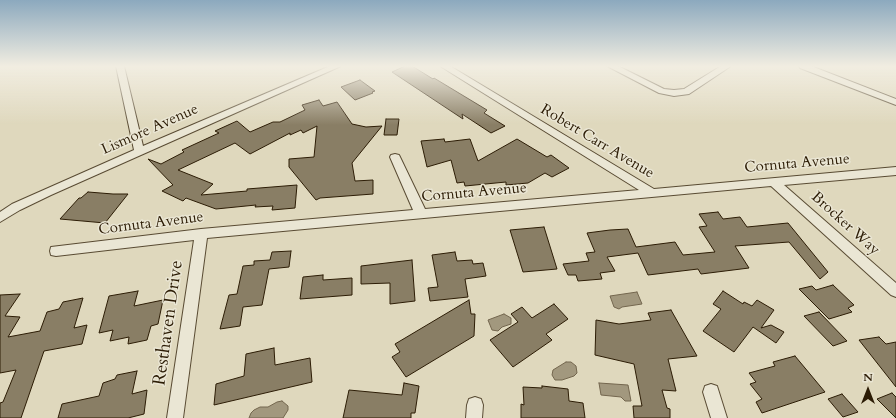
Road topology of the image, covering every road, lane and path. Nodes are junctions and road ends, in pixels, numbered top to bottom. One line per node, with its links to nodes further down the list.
1 (125, 86): 8 (street)
2 (290, 86): 8 (street, Lismore Avenue)
3 (476, 86): 12 (street, Robert Carr Avenue)
4 (651, 86): 5 (street)
5 (696, 86)
6 (853, 86): 7 (street)
7 (896, 102)
8 (140, 151): 14 (street, Lismore Avenue)
9 (394, 157): 13 (street)
10 (896, 171): 11 (street, Cornuta Avenue)
11 (773, 182): 12 (street, Cornuta Avenue); 17 (street, Brocker Way)
12 (652, 193): 13 (street, Cornuta Avenue)
13 (421, 214): 15 (street, Cornuta Avenue)
14 (0, 218)
15 (201, 234): 16 (street, Cornuta Avenue); 19 (street, Resthaven Drive)
16 (56, 251)
17 (896, 291)
18 (712, 392): 20 (street)
19 (175, 418)
20 (719, 418)

